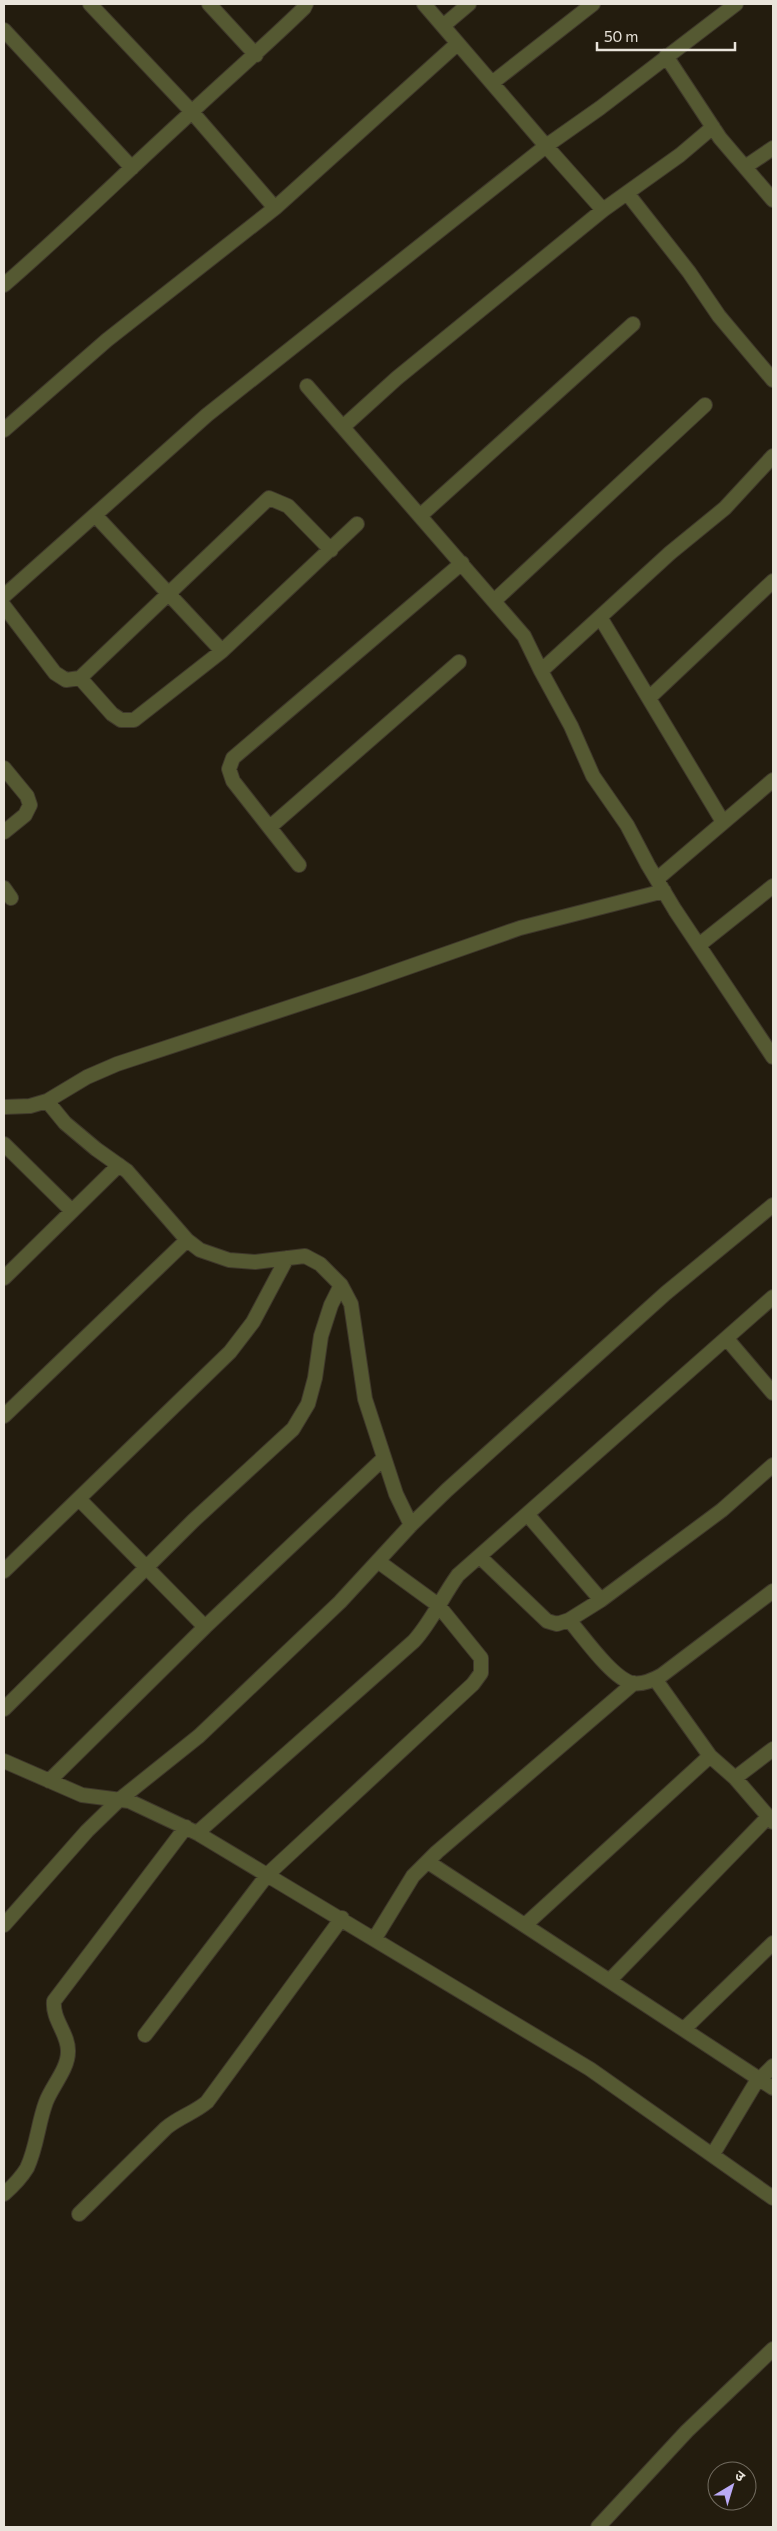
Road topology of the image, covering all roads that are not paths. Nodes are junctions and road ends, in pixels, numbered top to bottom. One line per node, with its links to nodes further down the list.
1 (90, 4): 14 (street)
2 (209, 4): 11 (street)
3 (306, 4): 11 (street)
4 (424, 4): 8 (street)
5 (469, 4): 8 (street)
6 (593, 4): 13 (street)
7 (736, 4): 12 (street)
8 (443, 26): 10 (street)
9 (4, 30): 19 (street)
10 (457, 44): 13 (street); 22 (street)
11 (256, 55): 14 (street)
12 (666, 56): 15 (street); 16 (street)
13 (492, 83): 16 (street)
14 (192, 112): 19 (street); 22 (street)
15 (713, 127): 18 (street); 20 (street)
16 (546, 146): 23 (street); 32 (street)
17 (773, 148): 18 (street)
18 (745, 167): 21 (street)
19 (132, 168): 24 (street)
20 (627, 193): 23 (street); 26 (street)
21 (773, 200)
22 (275, 208): 30 (street)
23 (602, 210): 29 (street)
24 (4, 285)
25 (634, 324): 33 (street)
26 (773, 380)
27 (306, 386): 29 (street)
28 (705, 405): 40 (street)
29 (344, 426): 33 (street)
30 (4, 430)
31 (773, 456): 42 (street)
32 (95, 515): 38 (street); 39 (street)
33 (421, 515): 36 (street)
34 (357, 524): 35 (street)
35 (330, 550): 38 (street); 43 (street)
36 (462, 563): 40 (street); 51 (street)
37 (773, 581): 47 (street)
38 (168, 592): 43 (street); 46 (street)
39 (4, 596)
40 (494, 601): 45 (street)
41 (4, 606): 46 (street)
42 (600, 617): 45 (street); 47 (street)
43 (222, 651): 46 (street)
44 (459, 662): 51 (street)
45 (541, 671): 54 (street)
46 (80, 678)
47 (649, 698): 50 (street)
48 (4, 768): 52 (street)
49 (773, 780): 50 (street)
50 (723, 822): 54 (street)
51 (270, 828): 53 (street)
52 (4, 832)
53 (299, 865)
54 (660, 885): 56 (street); 59 (street)
55 (773, 886): 56 (street)
56 (699, 945): 57 (street)
57 (769, 1037): 58 (street)
58 (773, 1057)
59 (47, 1102): 60 (street); 62 (street)
60 (4, 1107)
61 (4, 1144): 64 (street)
62 (119, 1165): 64 (street); 65 (street)
63 (773, 1204): 77 (street)
64 (72, 1211): 67 (street)
65 (186, 1240): 66 (street); 72 (street)
66 (287, 1258): 68 (street); 75 (street)
67 (4, 1278)
68 (341, 1285): 73 (street); 80 (street)
69 (773, 1297): 70 (street)
70 (727, 1339): 71 (street); 76 (street)
71 (773, 1393)
72 (4, 1416)
73 (384, 1458): 77 (street); 86 (street)
74 (773, 1465): 83 (street)
75 (79, 1498): 80 (street); 81 (street)
76 (527, 1514): 78 (street); 83 (street)
77 (411, 1525): 79 (street)
78 (480, 1557): 84 (street); 85 (street)
79 (379, 1562): 84 (street); 95 (street)
80 (148, 1566): 86 (street); 89 (street)
81 (4, 1571)
82 (773, 1591): 87 (street)
83 (601, 1600): 85 (street)
84 (438, 1605): 97 (street); 99 (street)
85 (569, 1620): 88 (street)
86 (205, 1627): 94 (street)
87 (654, 1679): 88 (street); 91 (street)
88 (634, 1683): 98 (street)
89 (4, 1709)
90 (773, 1749): 93 (street)
91 (710, 1756): 93 (street); 102 (street)
92 (7, 1766): 94 (street)
93 (735, 1778): 96 (street)
94 (49, 1780): 95 (street)
95 (119, 1800): 97 (street); 101 (street)
96 (771, 1820): 105 (street)
97 (192, 1830): 99 (street); 112 (street)
98 (428, 1862): 102 (street); 103 (street)
99 (268, 1874): 100 (street); 107 (street)
100 (342, 1918): 103 (street); 114 (street)
101 (4, 1925)
102 (525, 1925): 105 (street)
103 (375, 1938): 111 (street)
104 (773, 1943): 106 (street)
105 (610, 1980): 106 (street)
106 (684, 2029): 109 (street)
107 (145, 2035)
108 (773, 2066): 109 (street)
109 (760, 2079): 110 (street); 111 (street)
110 (773, 2088)
111 (713, 2154): 113 (street)
112 (4, 2194)
113 (773, 2198)
114 (79, 2214)
115 (773, 2349): 116 (street)
116 (598, 2527)

